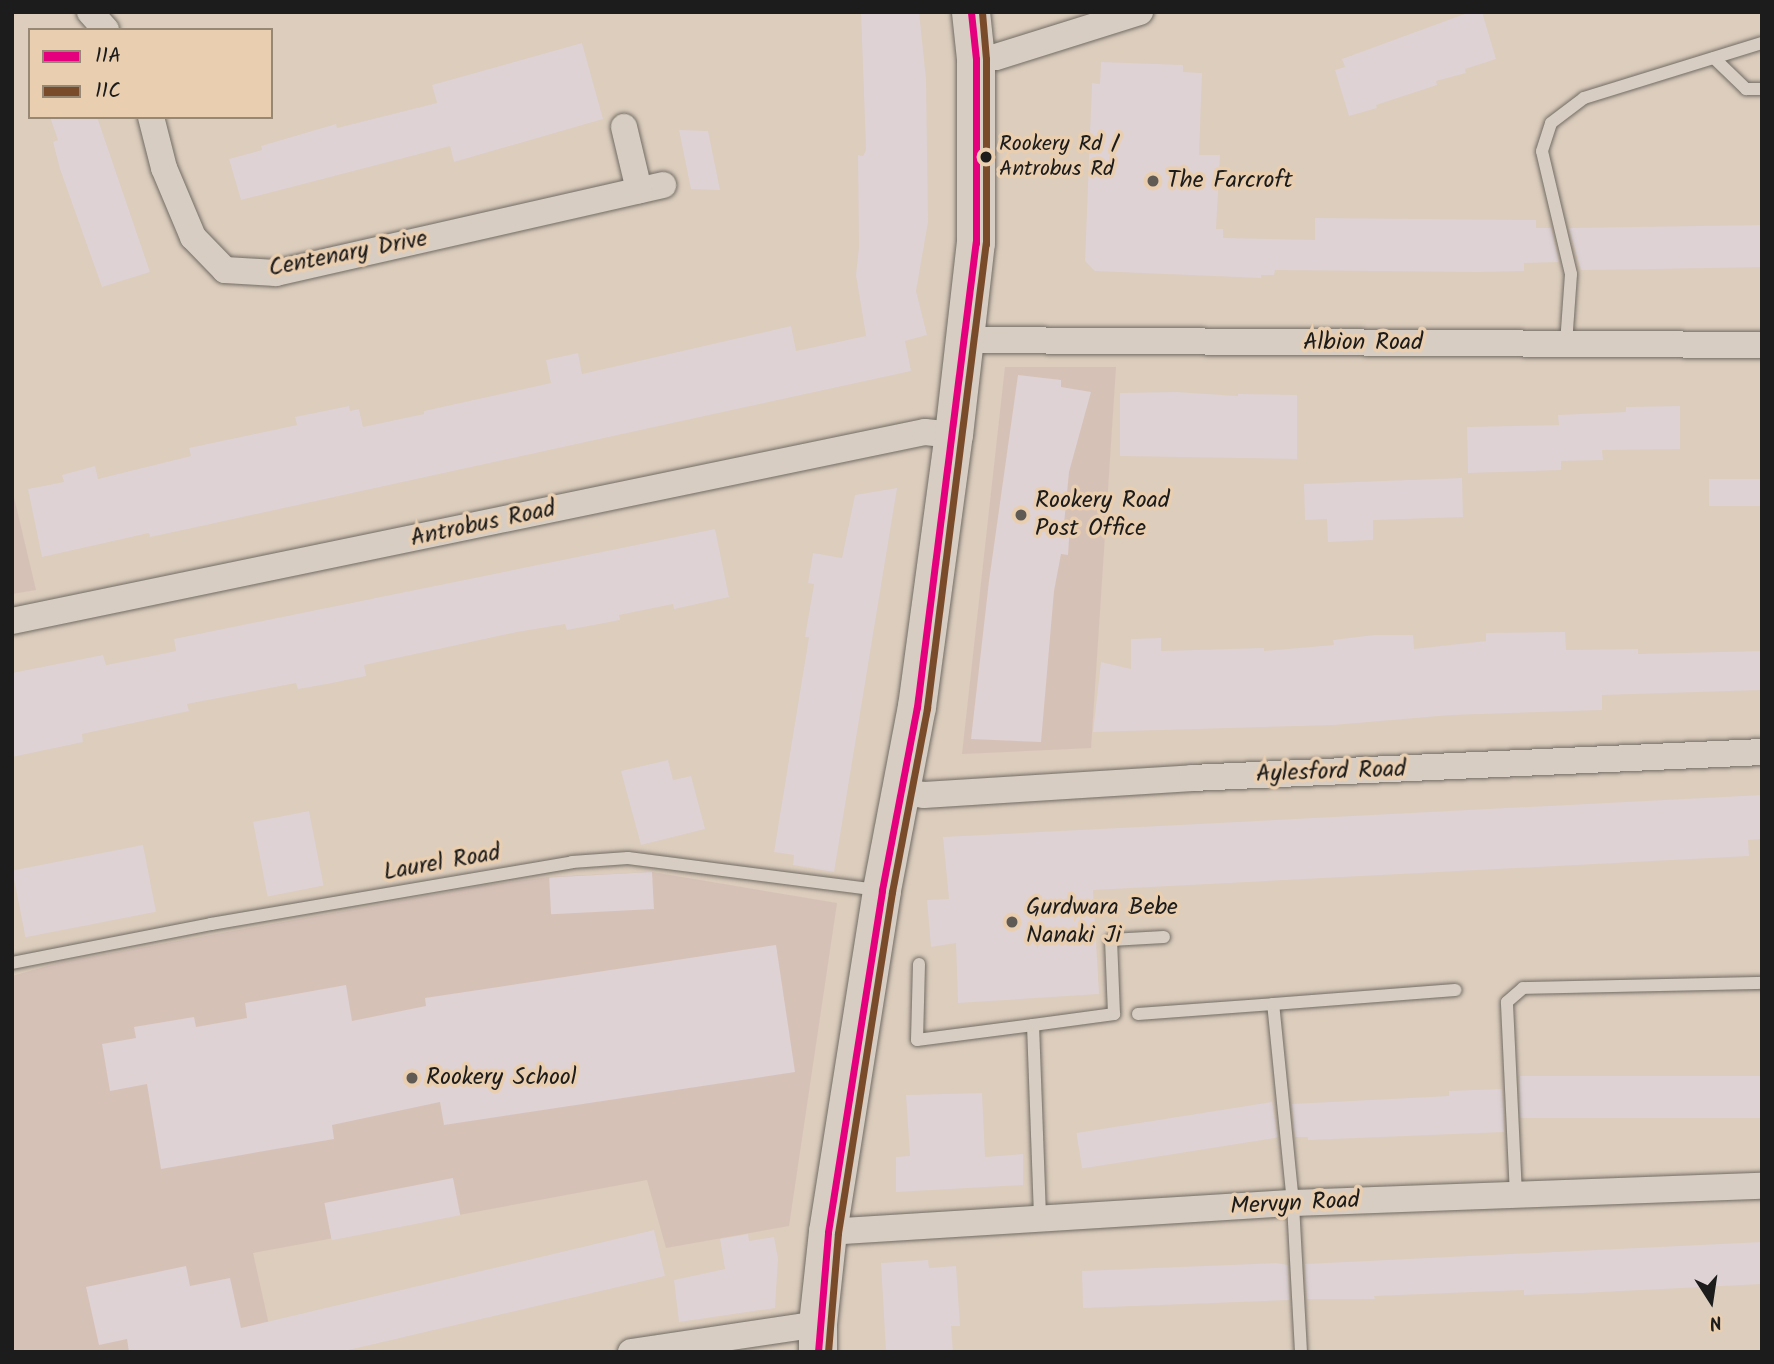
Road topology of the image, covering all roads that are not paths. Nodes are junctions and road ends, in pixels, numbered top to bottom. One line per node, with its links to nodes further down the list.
1 (90, 12): 4 (street)
2 (971, 12): 7 (main road)
3 (1140, 12): 7 (street)
4 (104, 28)
5 (1762, 43): 6 (lane)
6 (1714, 58): 8 (lane); 12 (lane)
7 (976, 59): 11 (main road)
8 (1762, 89)
9 (151, 119): 10 (street, Centenary Drive)
10 (624, 128)
11 (965, 340): 12 (street, Albion Road); 14 (main road)
12 (1566, 344): 13 (street, Albion Road)
13 (1762, 345)
14 (954, 435): 15 (street, Antrobus Road); 17 (main road)
15 (12, 621)
16 (1762, 752): 17 (street, Aylesford Road)
17 (901, 792): 18 (main road)
18 (883, 890): 20 (lane, Laurel Road); 31 (main road)
19 (1164, 937): 26 (lane)
20 (12, 963)
21 (919, 964): 26 (lane)
22 (1762, 983): 28 (lane)
23 (1455, 990): 24 (lane)
24 (1273, 1004): 25 (lane); 29 (lane)
25 (1138, 1014)
26 (1033, 1025): 30 (lane)
27 (1762, 1186): 28 (street, Mervyn Road)
28 (1516, 1195): 29 (street, Mervyn Road)
29 (1293, 1203): 30 (street, Mervyn Road); 34 (lane)
30 (1040, 1218): 31 (street, Mervyn Road)
31 (828, 1232): 32 (main road)
32 (818, 1338): 33 (street)
33 (631, 1352)
34 (1301, 1352)

